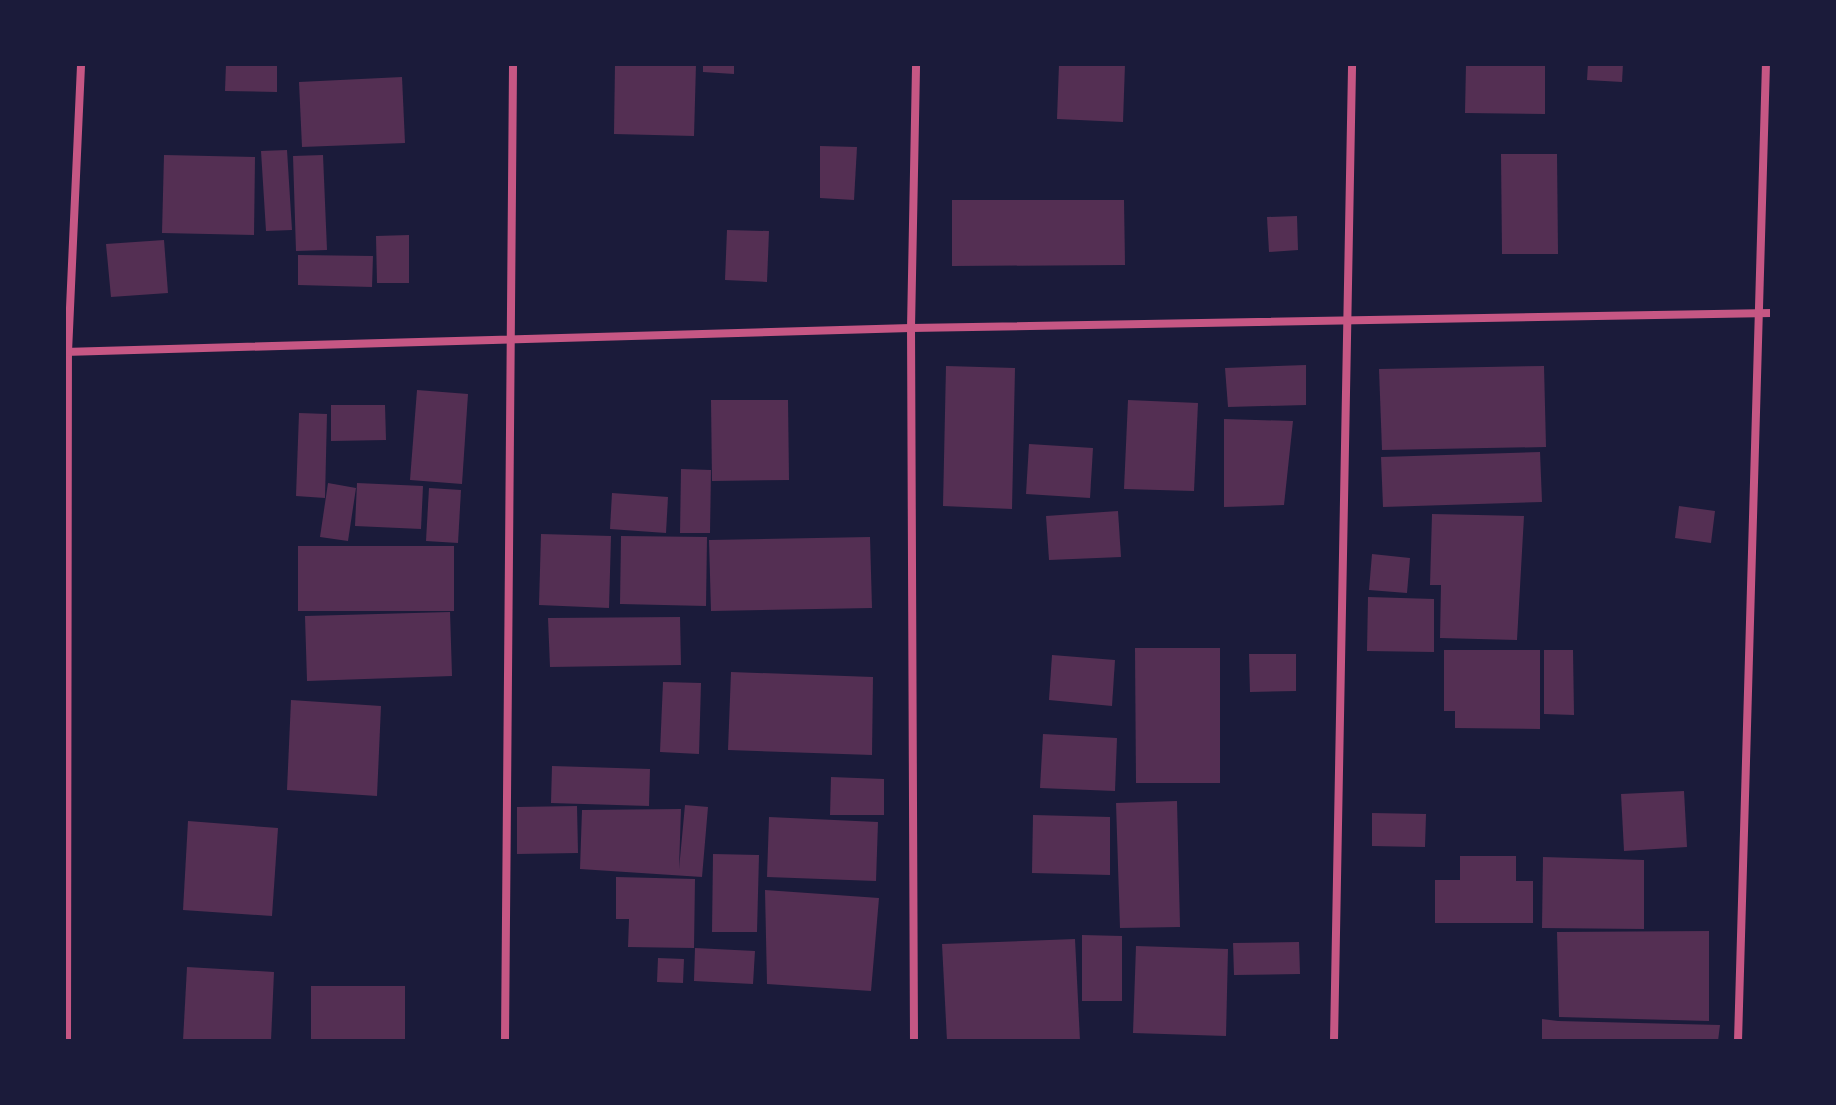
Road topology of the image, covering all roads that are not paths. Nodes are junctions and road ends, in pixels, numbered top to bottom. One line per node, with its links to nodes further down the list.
1 (81, 64): 11 (street)
2 (513, 64): 10 (street)
3 (916, 64): 9 (street)
4 (1352, 64): 8 (street)
5 (1766, 64): 7 (street)
6 (1772, 313): 7 (street)
7 (1760, 314): 8 (street); 16 (street)
8 (1347, 322): 9 (street); 15 (street)
9 (911, 328): 10 (street); 14 (street)
10 (514, 338): 11 (street); 13 (street)
11 (66, 352): 12 (street)
12 (67, 1041)
13 (505, 1041)
14 (914, 1041)
15 (1334, 1041)
16 (1738, 1041)

